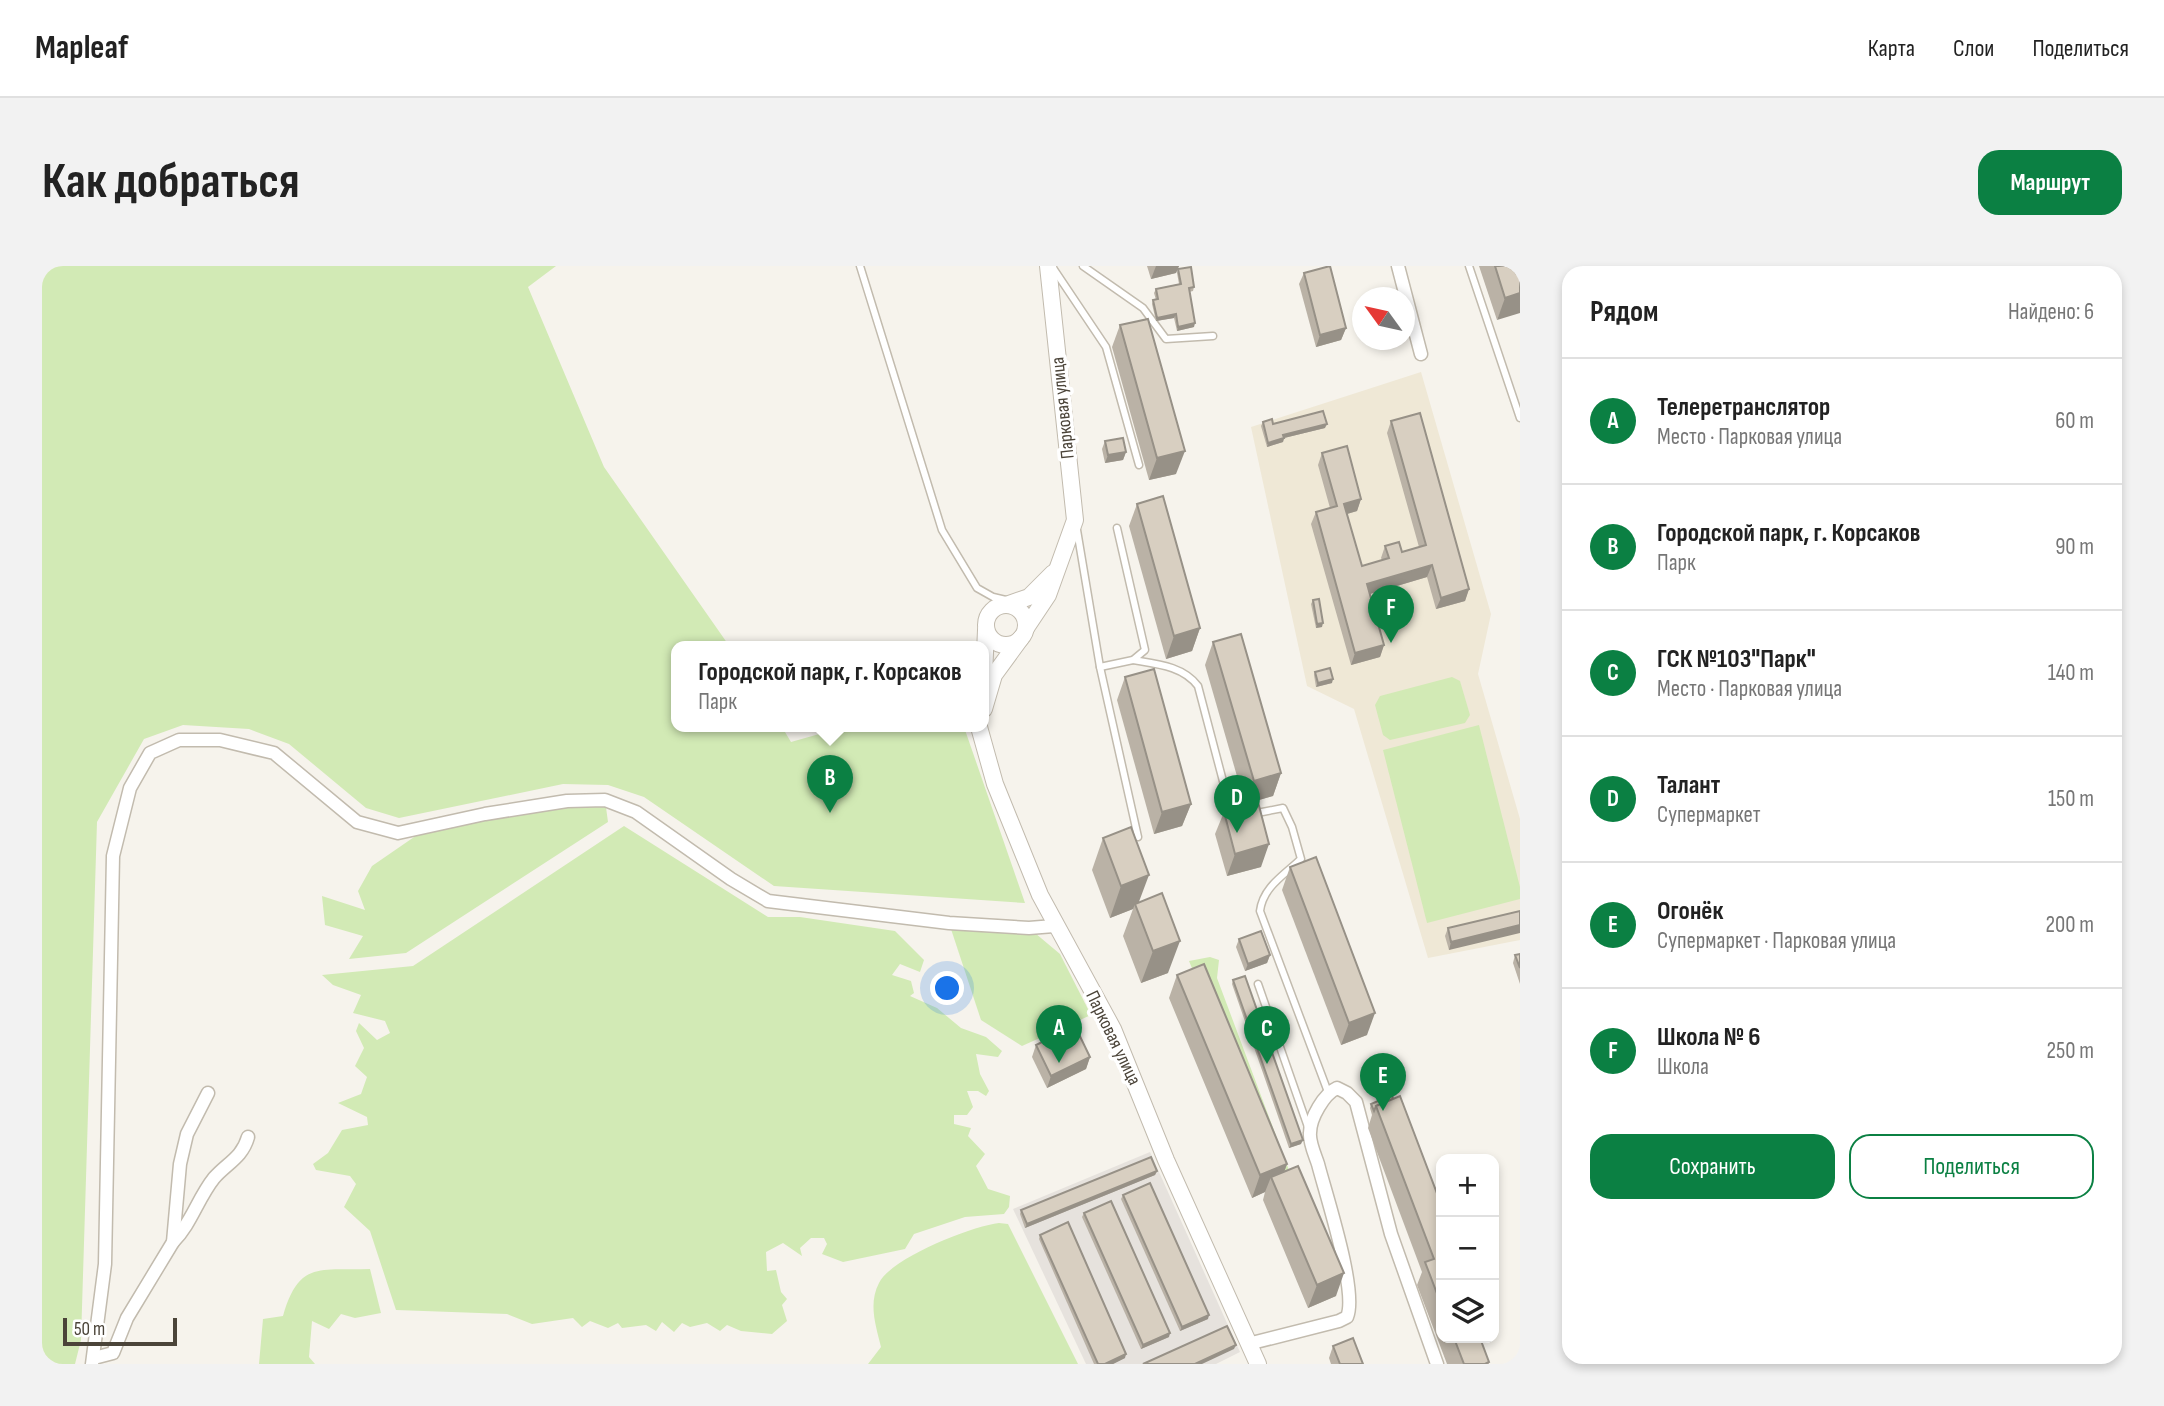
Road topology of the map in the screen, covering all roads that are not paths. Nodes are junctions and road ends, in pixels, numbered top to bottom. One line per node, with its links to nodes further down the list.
1 (860, 266): 13 (lane)
2 (1050, 266): 9 (lane); 10 (street, Парковая улица)
3 (1083, 266): 6 (lane)
4 (1398, 266): 7 (street)
5 (1469, 266): 8 (lane)
6 (1213, 336)
7 (1421, 354)
8 (1520, 418)
9 (1139, 465)
10 (1075, 520): 12 (street, Парковая улица); 18 (lane)
11 (1117, 528): 17 (lane)
12 (1066, 549): 13 (street, Парковая улица); 15 (street, Парковая улица)
13 (1009, 603): 14 (street); 15 (street)
14 (986, 628): 15 (street); 16 (street)
15 (1023, 633): 19 (street, Парковая улица)
16 (985, 641)
17 (1133, 660): 18 (lane); 24 (lane)
18 (1100, 667): 21 (lane)
19 (989, 692)
20 (980, 732): 22 (street, Парковая улица)
21 (1138, 836)
22 (1054, 926): 29 (street, Парковая улица); 30 (street)
23 (1258, 984): 26 (lane)
24 (1328, 1092): 26 (street); 32 (street)
25 (208, 1093): 28 (street)
26 (1309, 1132): 29 (street)
27 (248, 1136): 28 (street)
28 (173, 1242): 30 (street)
29 (1248, 1344): 31 (street, Парковая улица)
30 (93, 1361)
31 (1258, 1364)
32 (1437, 1364)

